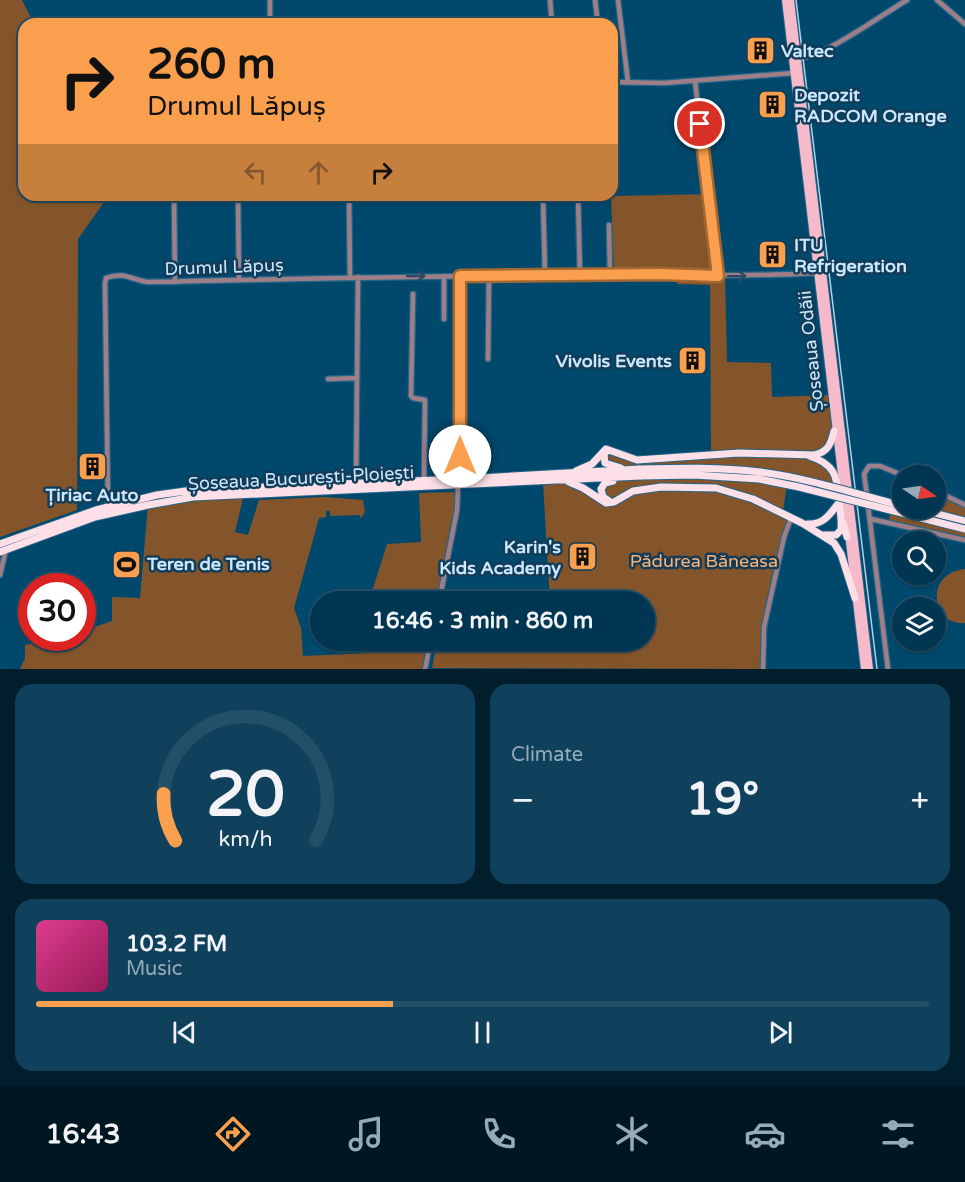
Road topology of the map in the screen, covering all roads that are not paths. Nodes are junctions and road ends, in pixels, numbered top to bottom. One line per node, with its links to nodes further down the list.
1 (270, 0): 9 (street)
2 (550, 0): 10 (street)
3 (595, 0): 11 (street)
4 (618, 0): 17 (street)
5 (785, 0): 14 (main road, Șoseaua Odăii)
6 (791, 0): 13 (main road, Șoseaua Odăii)
7 (907, 0): 13 (street)
8 (937, 0): 12 (street)
9 (270, 18)
10 (552, 18)
11 (597, 18)
12 (965, 24)
13 (798, 59): 76 (main road, Șoseaua Odăii)
14 (794, 73): 15 (street); 24 (main road, Șoseaua Odăii)
15 (695, 81): 17 (street); 31 (street)
16 (618, 82): 17 (street)
17 (628, 82)
18 (174, 201): 35 (street)
19 (238, 201): 34 (street)
20 (349, 201): 32 (street)
21 (543, 201): 25 (street)
22 (578, 201): 26 (street)
23 (609, 225): 27 (street)
24 (817, 273): 31 (street, Drumul Lăpuș, one-way to 24); 41 (main road, Șoseaua Odăii)
25 (545, 275): 26 (street, Drumul Lăpuș); 30 (street, Drumul Lăpuș)
26 (580, 275): 27 (street, Drumul Lăpuș)
27 (610, 275): 31 (street, Drumul Lăpuș)
28 (444, 276): 29 (street, Drumul Lăpuș); 33 (street, Drumul Lăpuș, one-way to 28); 37 (street)
29 (460, 276): 30 (street, Drumul Lăpuș); 51 (street)
30 (489, 276): 38 (street)
31 (718, 276)
32 (350, 277): 33 (street, Drumul Lăpuș); 34 (street, Drumul Lăpuș)
33 (358, 277): 40 (street)
34 (239, 280): 35 (street, Drumul Lăpuș)
35 (175, 282): 56 (street, Drumul Lăpuș)
36 (413, 294): 49 (street, Șoseaua București-Ploiești)
37 (444, 319)
38 (488, 359)
39 (328, 378): 40 (street)
40 (357, 378): 50 (street)
41 (834, 431): 44 (highway); 66 (main road, Șoseaua Odăii)
42 (610, 449): 43 (highway); 46 (highway); 48 (highway)
43 (795, 456): 44 (highway); 57 (highway)
44 (805, 456): 57 (highway)
45 (892, 471): 60 (street)
46 (630, 473): 47 (highway, Șoseaua București-Ploiești); 48 (highway, Șoseaua București-Ploiești); 53 (highway)
47 (641, 473): 54 (highway, Șoseaua București-Ploiești, bridge); 64 (highway, Șoseaua București-Ploiești, bridge)
48 (567, 477): 51 (highway, Șoseaua București-Ploiești); 53 (highway)
49 (424, 480): 50 (highway, Șoseaua București-Ploiești); 51 (highway, Șoseaua București-Ploiești)
50 (357, 483): 56 (highway, Șoseaua București-Ploiești)
51 (460, 483): 68 (highway, Șoseaua București-Ploiești); 70 (street)
52 (946, 496): 55 (street)
53 (614, 502): 59 (highway)
54 (892, 503)
55 (965, 505)
56 (108, 506): 68 (highway, Șoseaua București-Ploiești)
57 (838, 508): 61 (highway); 65 (highway); 66 (highway)
58 (946, 516): 62 (highway)
59 (791, 518): 63 (highway); 74 (street)
60 (870, 519): 67 (street); 77 (street)
61 (822, 521): 63 (highway); 65 (highway)
62 (965, 521)
63 (802, 523): 65 (highway)
64 (965, 529)
65 (825, 535): 71 (highway)
66 (847, 537): 71 (main road, Șoseaua Odăii)
67 (965, 540)
68 (2, 548): 69 (street)
69 (0, 575)
70 (441, 591)
71 (855, 598): 75 (main road, Șoseaua Odăii)
72 (429, 651): 73 (street)
73 (425, 669)
74 (763, 669)
75 (864, 669)
76 (870, 669)
77 (888, 669)

